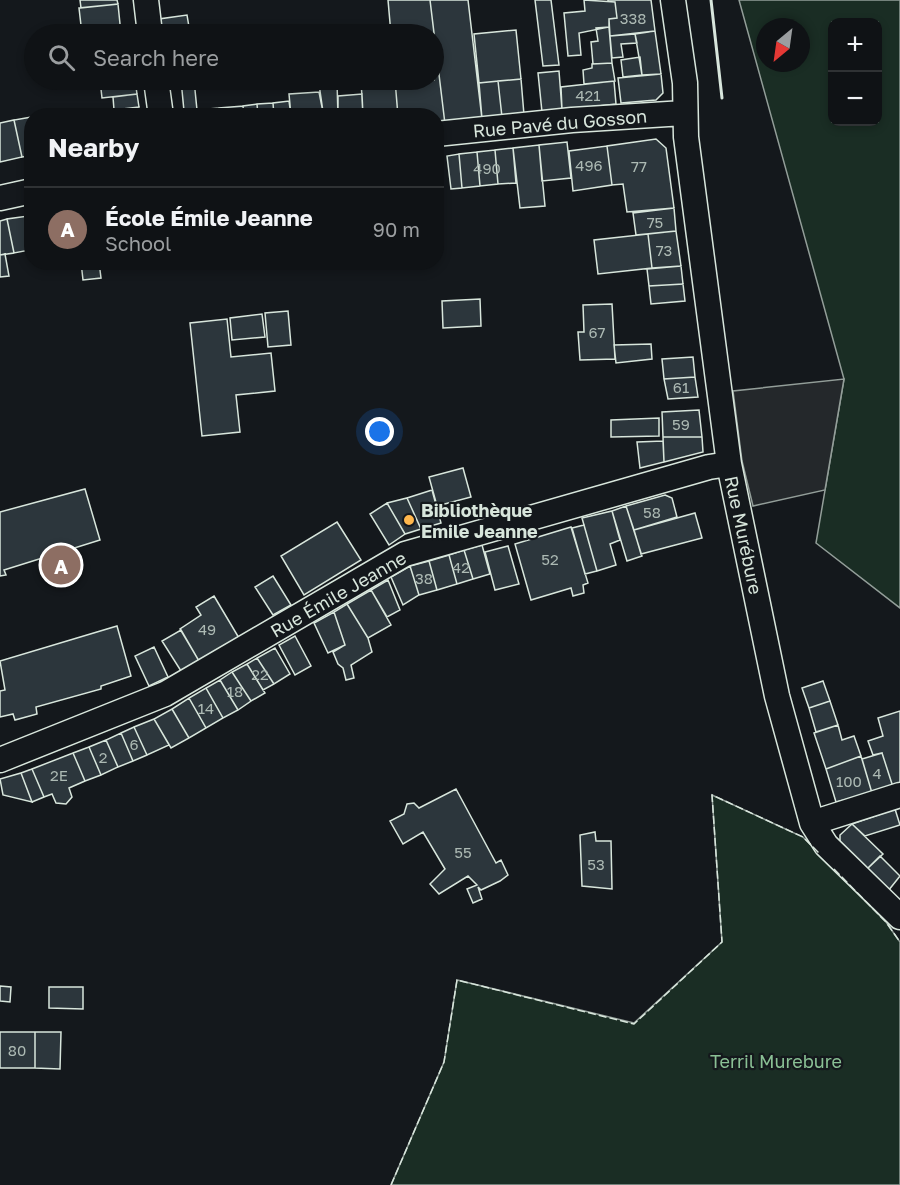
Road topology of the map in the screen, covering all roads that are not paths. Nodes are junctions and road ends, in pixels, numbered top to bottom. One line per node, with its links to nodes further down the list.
1 (146, 0): 3 (street)
2 (673, 0): 6 (street, Rue Murébure)
3 (149, 24)
4 (157, 90): 5 (street)
5 (160, 108)
6 (684, 113): 7 (street, Rue Pavé du Gosson); 10 (street, Rue Murébure)
7 (444, 133)
8 (24, 193): 9 (street)
9 (0, 198)
10 (729, 464): 11 (street, Rue Émile Jeanne); 13 (street, Rue Murébure)
11 (0, 760)
12 (900, 795): 13 (street)
13 (812, 823): 14 (street, Rue Murébure)
14 (900, 917)

